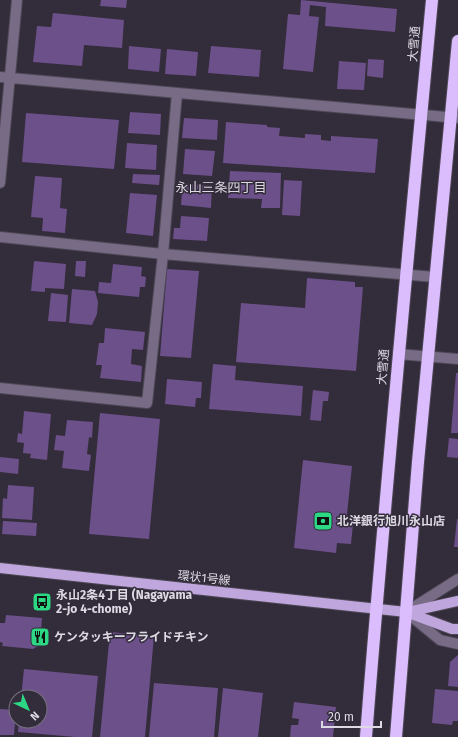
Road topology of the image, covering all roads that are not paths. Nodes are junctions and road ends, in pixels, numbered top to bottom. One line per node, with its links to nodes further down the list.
1 (17, 0): 4 (street)
2 (432, 0): 6 (highway, 大雪通)
3 (458, 41): 7 (highway)
4 (5, 78): 5 (street); 8 (street)
5 (178, 93): 6 (street); 10 (street)
6 (421, 115): 7 (street); 11 (highway, 大雪通)
7 (454, 118): 12 (highway)
8 (0, 183)
9 (0, 237): 10 (street)
10 (163, 254): 11 (street); 16 (street)
11 (405, 275): 12 (street); 13 (highway, 大雪通)
12 (435, 277): 14 (highway)
13 (398, 354): 14 (street); 20 (highway, 大雪通)
14 (428, 356): 15 (street); 21 (highway)
15 (458, 359)
16 (0, 388)
17 (0, 568): 20 (main road, 環状1号線)
18 (458, 579): 21 (street)
19 (458, 601): 21 (main road, 環状1号線)
20 (376, 610): 21 (main road, 環状1号線); 24 (highway, 大雪通)
21 (406, 612): 22 (main road, 環状1号線); 23 (street); 25 (highway)
22 (458, 629)
23 (458, 644)
24 (366, 737)
25 (396, 737)

